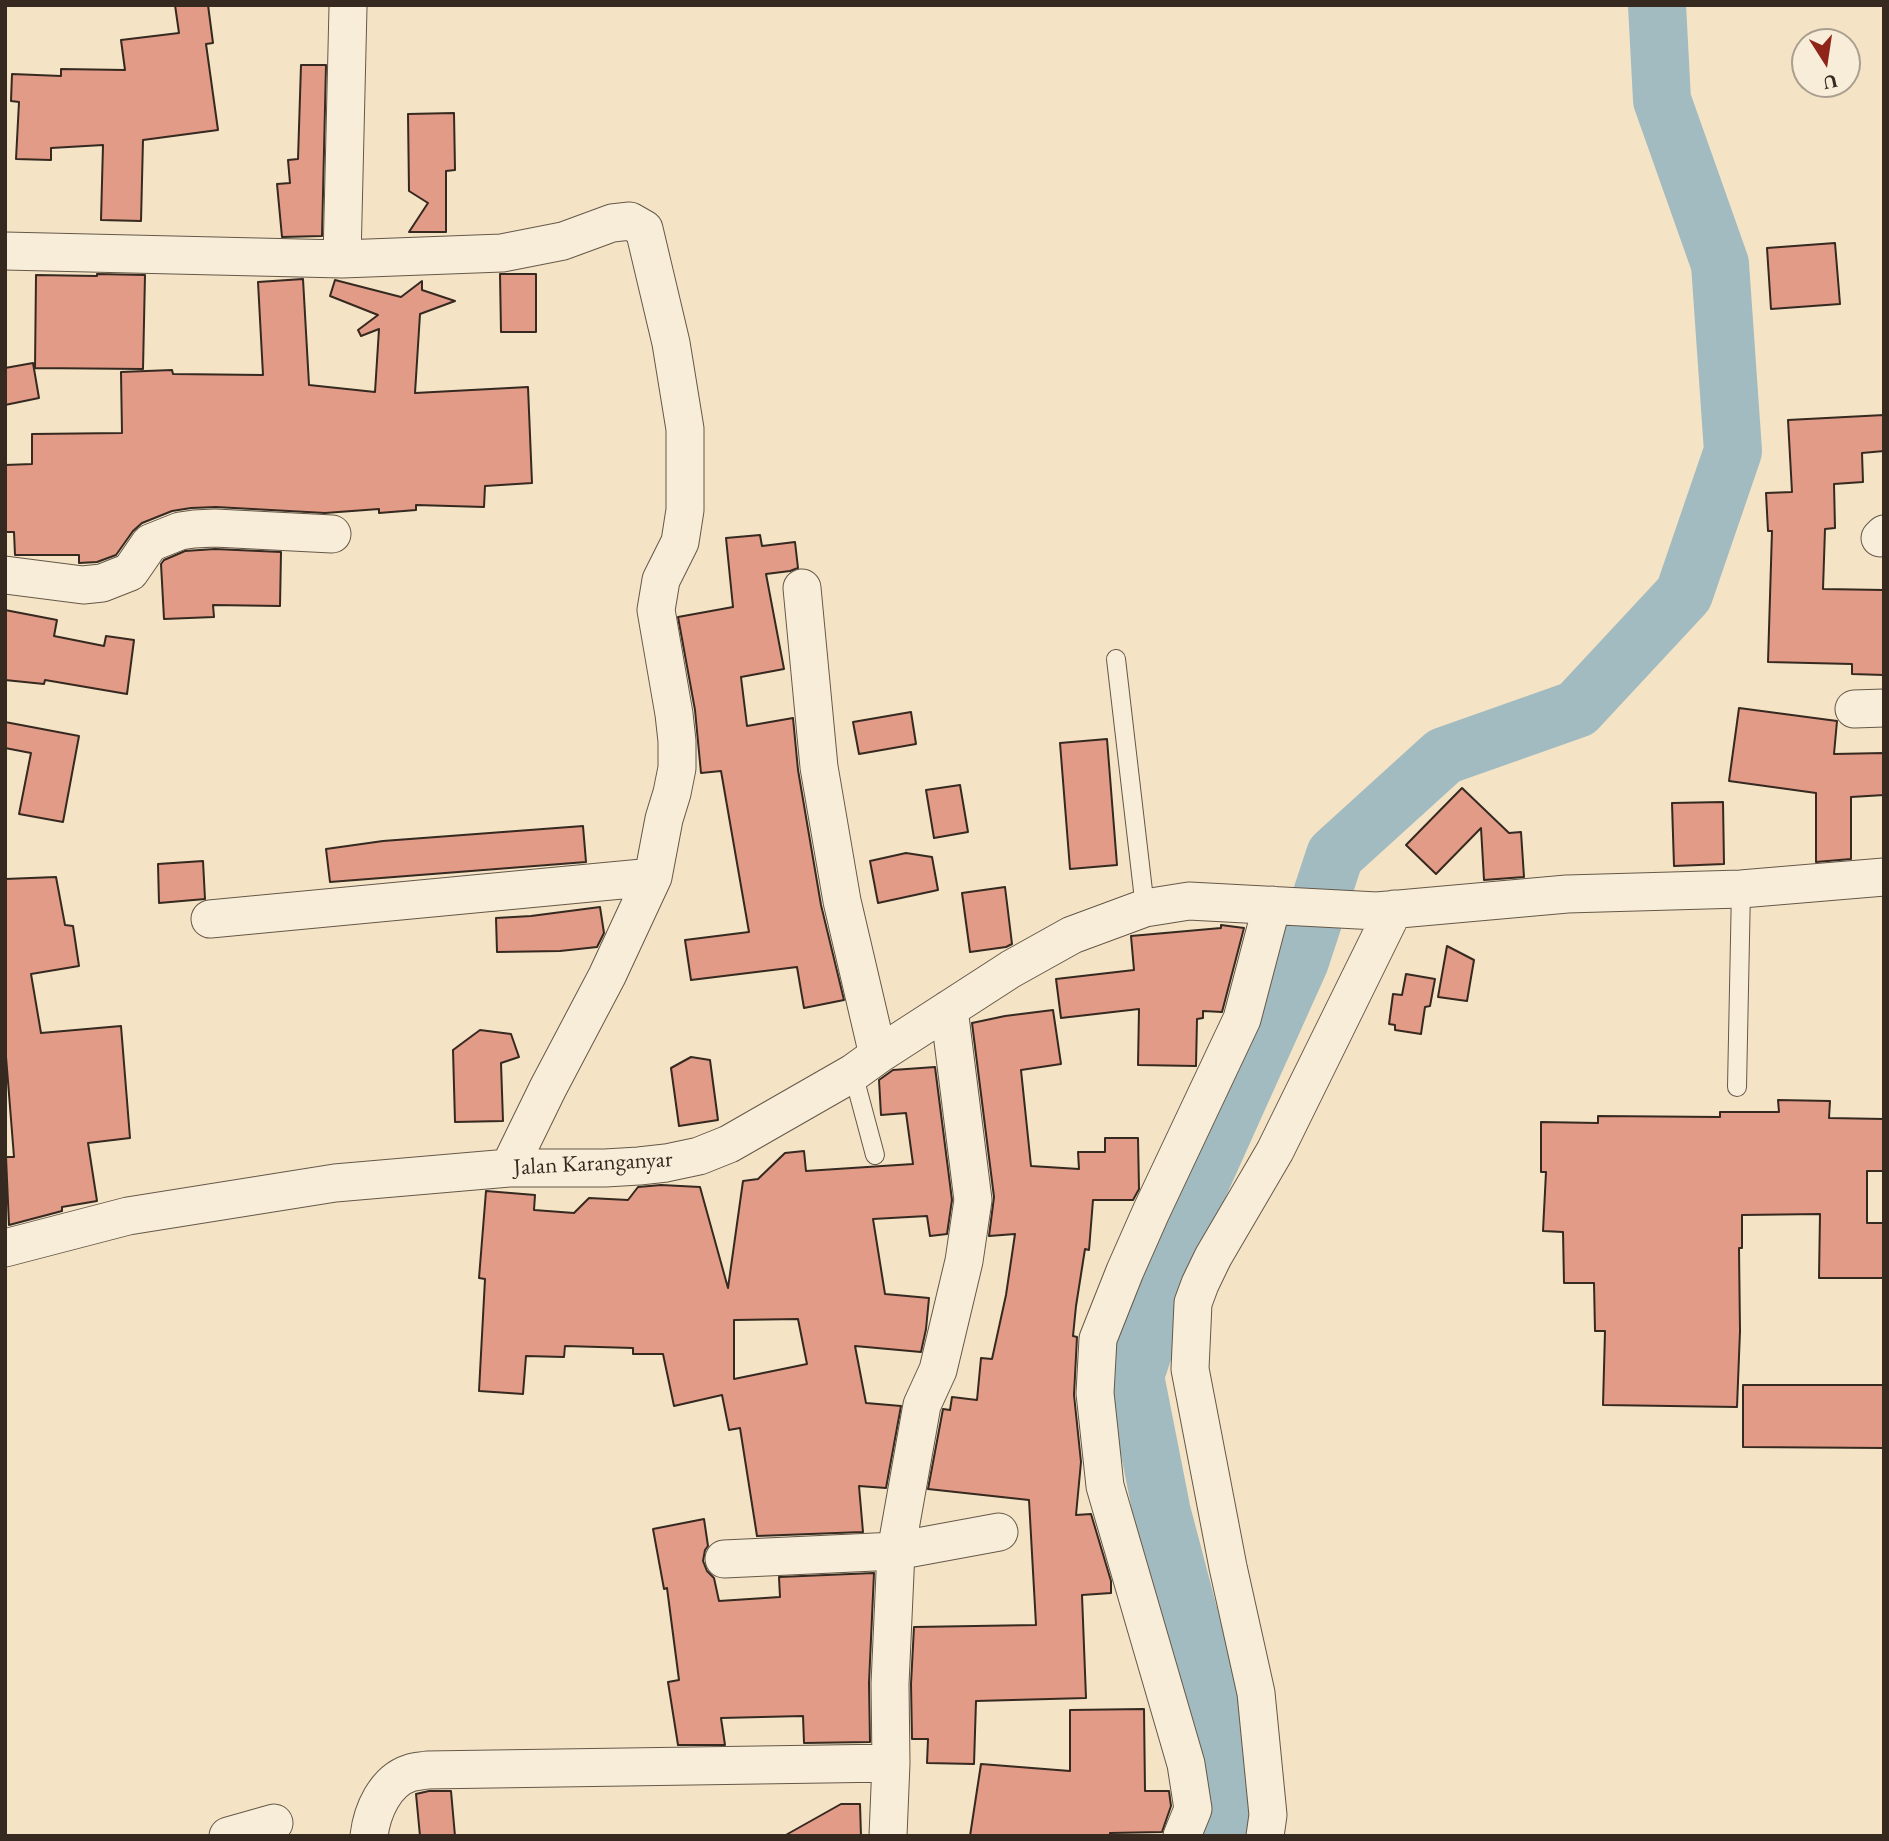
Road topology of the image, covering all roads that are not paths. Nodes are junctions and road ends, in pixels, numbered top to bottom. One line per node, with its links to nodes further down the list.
1 (348, 7): 3 (street)
2 (5, 251): 3 (street)
3 (342, 259): 8 (street)
4 (332, 534): 5 (street)
5 (5, 575)
6 (802, 588): 16 (street)
7 (1116, 659): 12 (lane)
8 (653, 877): 14 (street); 19 (street)
9 (1884, 877): 10 (street, Jalan Karanganyar)
10 (1741, 889): 13 (street, Jalan Karanganyar); 17 (lane)
11 (1281, 906): 12 (street, Jalan Karanganyar); 13 (street, Jalan Karanganyar); 29 (street)
12 (1145, 908): 15 (street, Jalan Karanganyar)
13 (1385, 910): 30 (street)
14 (210, 919)
15 (949, 1009): 16 (street, Jalan Karanganyar); 22 (street)
16 (866, 1064): 18 (lane); 19 (street, Jalan Karanganyar)
17 (1737, 1087)
18 (875, 1155)
19 (509, 1168): 20 (street, Jalan Karanganyar)
20 (5, 1248)
21 (999, 1532): 22 (street)
22 (895, 1550): 23 (street); 24 (street)
23 (724, 1559)
24 (891, 1763): 27 (street); 28 (street)
25 (274, 1823): 26 (street)
26 (228, 1836)
27 (369, 1836)
28 (888, 1836)
29 (1182, 1836)
30 (1265, 1836)

